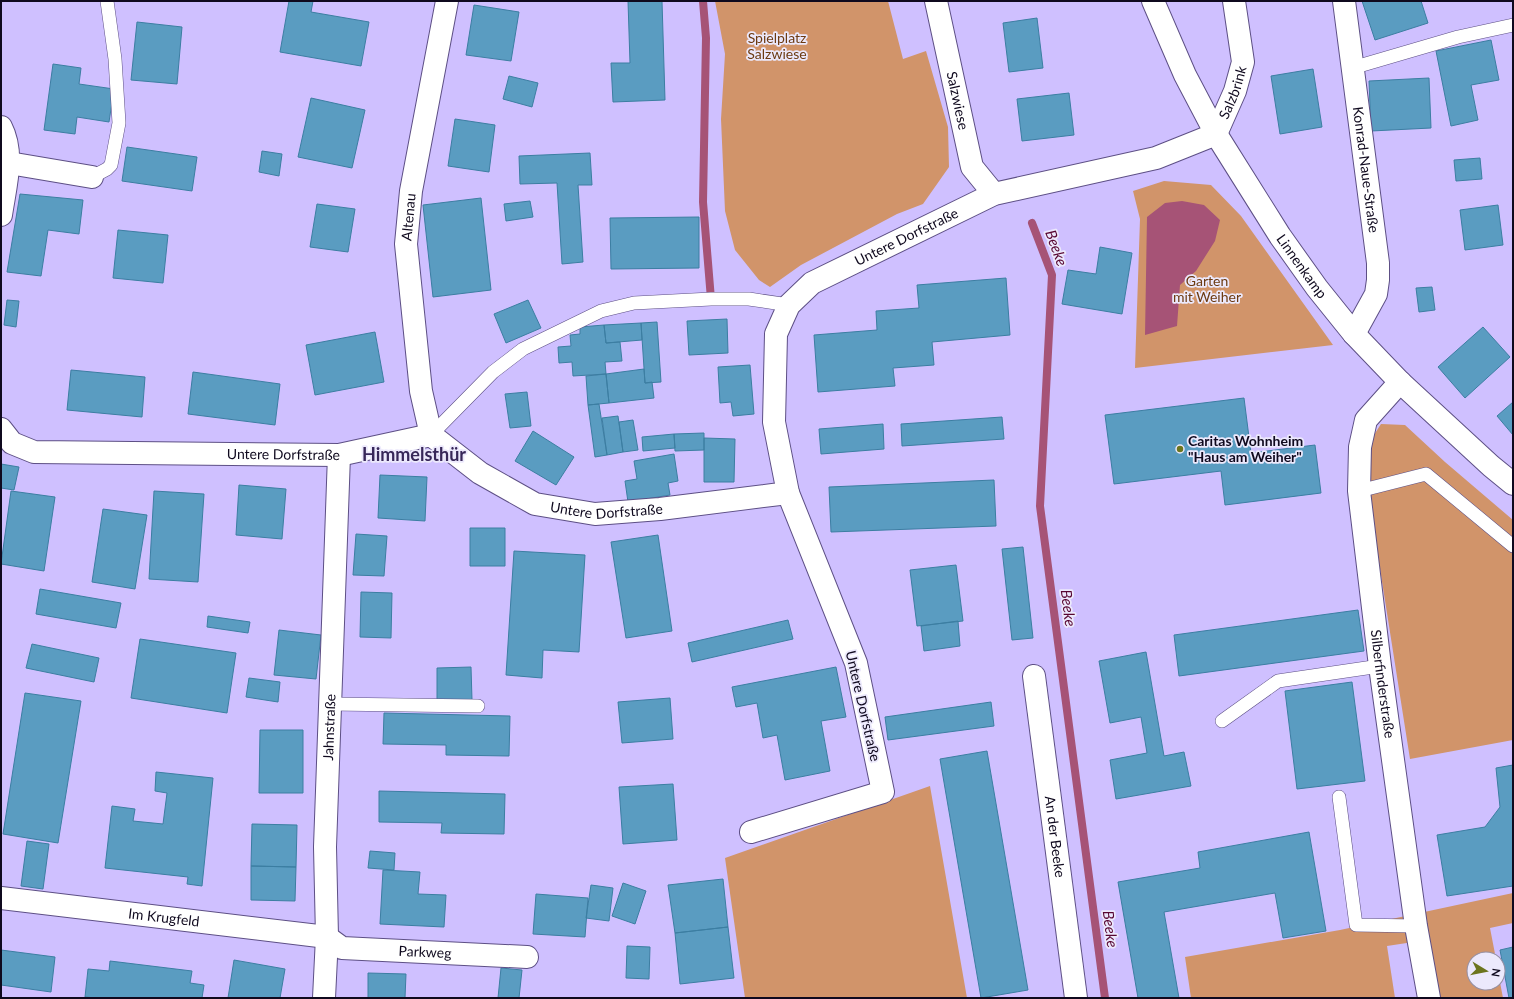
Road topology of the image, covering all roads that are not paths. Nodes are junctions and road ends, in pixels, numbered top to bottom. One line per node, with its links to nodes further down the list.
1 (107, 1): 12 (lane)
2 (447, 1): 19 (street, Altenau)
3 (936, 1): 13 (street, Salzwiese)
4 (1153, 1): 10 (street, Linnenkamp)
5 (1234, 1): 10 (street, Salzbrink)
6 (1344, 1): 8 (street, Konrad-Naue-Straße)
7 (1513, 25): 8 (lane)
8 (1352, 68): 16 (street, Konrad-Naue-Straße)
9 (1, 127): 11 (street)
10 (1216, 134): 13 (street, Untere Dorfstraße); 16 (street, Linnenkamp)
11 (9, 163): 12 (street); 14 (street)
12 (92, 177)
13 (994, 194): 15 (street, Untere Dorfstraße)
14 (1, 215)
15 (789, 306): 19 (lane); 23 (street, Untere Dorfstraße)
16 (1354, 334): 17 (street, Linnenkamp)
17 (1400, 382): 21 (street, Linnenkamp); 22 (street, Silberfinderstraße)
18 (1, 429): 20 (street, Untere Dorfstraße)
19 (431, 435): 20 (street, Untere Dorfstraße); 23 (street, Untere Dorfstraße)
20 (339, 456): 27 (street, Jahnstraße)
21 (1513, 484)
22 (1359, 491): 24 (lane); 25 (street, Silberfinderstraße)
23 (788, 493): 31 (street, Untere Dorfstraße)
24 (1513, 546)
25 (1380, 666): 29 (lane); 33 (street, Silberfinderstraße)
26 (1034, 676): 37 (street, An der Beeke)
27 (330, 704): 28 (lane); 34 (street, Jahnstraße)
28 (478, 706)
29 (1222, 721)
30 (1339, 797): 33 (lane)
31 (751, 832)
32 (1, 898): 34 (street, Im Krugfeld)
33 (1416, 926): 38 (street, Silberfinderstraße)
34 (327, 937): 35 (street, Parkweg); 36 (street, Jahnstraße)
35 (527, 957)
36 (324, 998)
37 (1076, 998)
38 (1429, 998)

